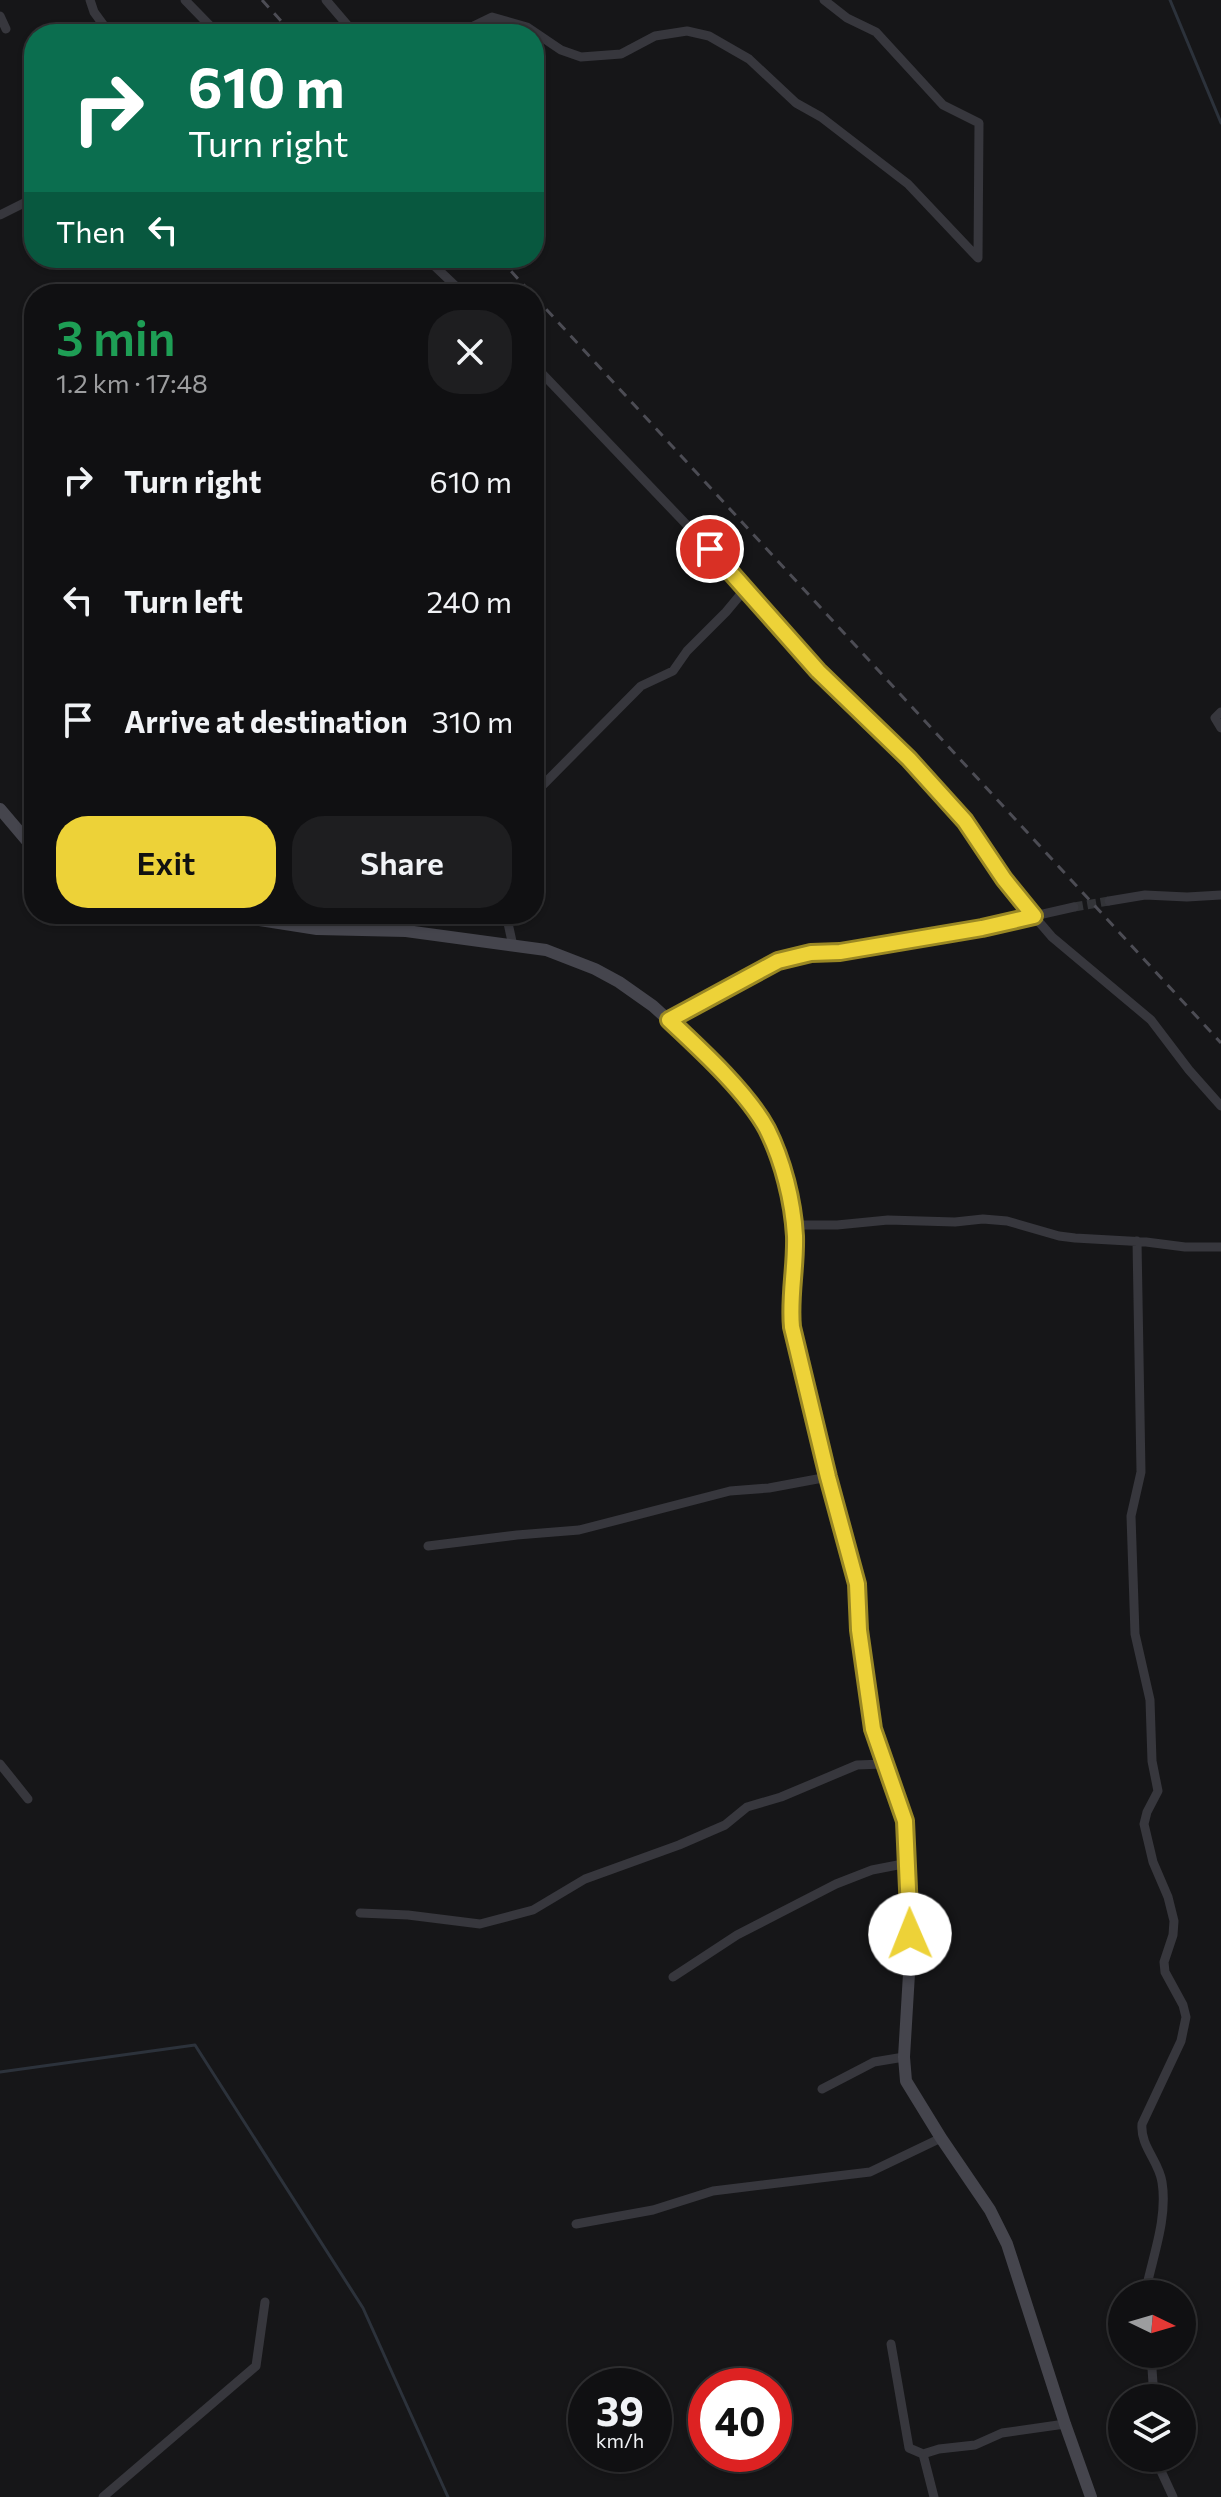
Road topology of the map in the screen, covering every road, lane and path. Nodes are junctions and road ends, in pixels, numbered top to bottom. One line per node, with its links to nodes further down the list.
1 (90, 0): 6 (street)
2 (185, 0): 7 (street)
3 (326, 0): 8 (street)
4 (824, 0): 12 (street)
5 (0, 16): 11 (street)
6 (103, 24)
7 (208, 24)
8 (346, 24)
9 (478, 24): 10 (street)
10 (516, 24)
11 (6, 29)
12 (544, 38)
13 (24, 203): 14 (street)
14 (0, 215)
15 (437, 268): 16 (street)
16 (453, 284)
17 (544, 376): 18 (street)
18 (746, 588): 21 (street); 27 (street)
19 (1221, 712): 20 (street)
20 (1221, 728)
21 (544, 784)
22 (0, 809): 23 (street)
23 (24, 837)
24 (1221, 895): 25 (street)
25 (1109, 901)
26 (1074, 907): 27 (street)
27 (1034, 916): 31 (street); 32 (street)
28 (287, 924): 30 (street)
29 (508, 924): 30 (street)
30 (513, 946): 31 (street)
31 (669, 1020): 33 (street)
32 (1221, 1106)
33 (794, 1225): 34 (street); 36 (street)
34 (1137, 1241): 35 (street); 48 (street)
35 (1221, 1247)
36 (828, 1477): 37 (street); 39 (street)
37 (428, 1546)
38 (0, 1764): 40 (street)
39 (883, 1764): 41 (street); 42 (street)
40 (28, 1799)
41 (908, 1863): 43 (street); 44 (street)
42 (360, 1913)
43 (673, 1977)
44 (904, 2057): 45 (street); 46 (street)
45 (822, 2089)
46 (941, 2138): 47 (street); 51 (street)
47 (576, 2224)
48 (1148, 2280)
49 (265, 2302): 54 (street)
50 (891, 2344): 52 (street)
51 (1065, 2424): 52 (street); 56 (street)
52 (923, 2454): 55 (street)
53 (1161, 2472): 57 (street)
54 (103, 2497)
55 (934, 2497)
56 (1091, 2497)
57 (1173, 2497)

